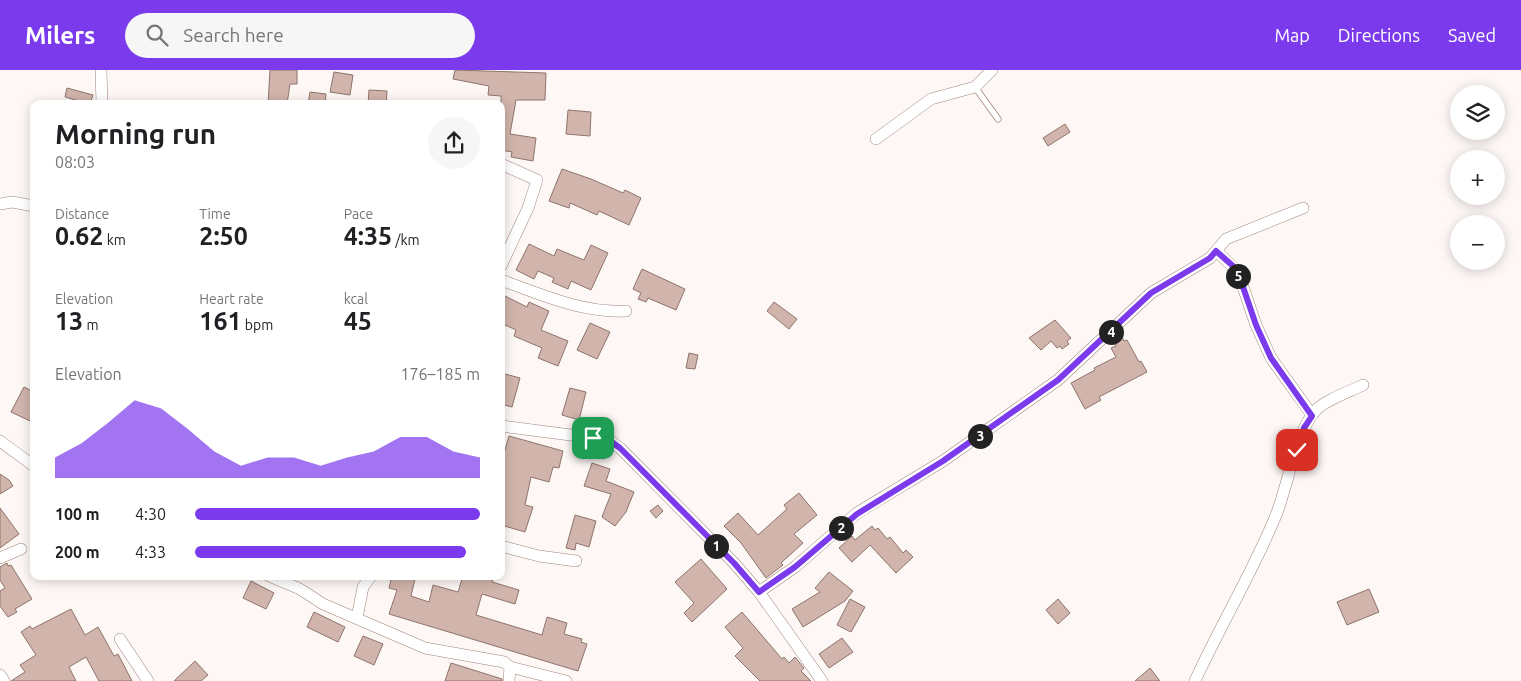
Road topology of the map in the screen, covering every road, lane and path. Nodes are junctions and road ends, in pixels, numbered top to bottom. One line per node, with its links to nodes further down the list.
1 (102, 70): 4 (street)
2 (992, 70): 3 (street)
3 (975, 87): 5 (lane); 6 (street)
4 (102, 100)
5 (998, 119)
6 (876, 139)
7 (505, 166): 12 (street)
8 (0, 204): 9 (street)
9 (30, 205)
10 (1303, 208): 11 (street)
11 (1216, 251): 16 (street); 26 (street)
12 (505, 257)
13 (505, 281): 14 (street)
14 (626, 311)
15 (1363, 385): 16 (street)
16 (1312, 416): 36 (street)
17 (505, 427): 26 (street)
18 (0, 441): 19 (street)
19 (30, 463)
20 (505, 547): 23 (street)
21 (21, 549): 22 (street)
22 (0, 558)
23 (576, 561)
24 (278, 580): 27 (street)
25 (368, 580): 27 (street)
26 (759, 592): 35 (street)
27 (357, 618): 29 (street)
28 (120, 639): 32 (street)
29 (510, 667): 33 (street); 34 (street)
30 (0, 675): 31 (street)
31 (4, 681)
32 (148, 681)
33 (509, 681)
34 (566, 681)
35 (822, 681)
36 (1195, 681)

